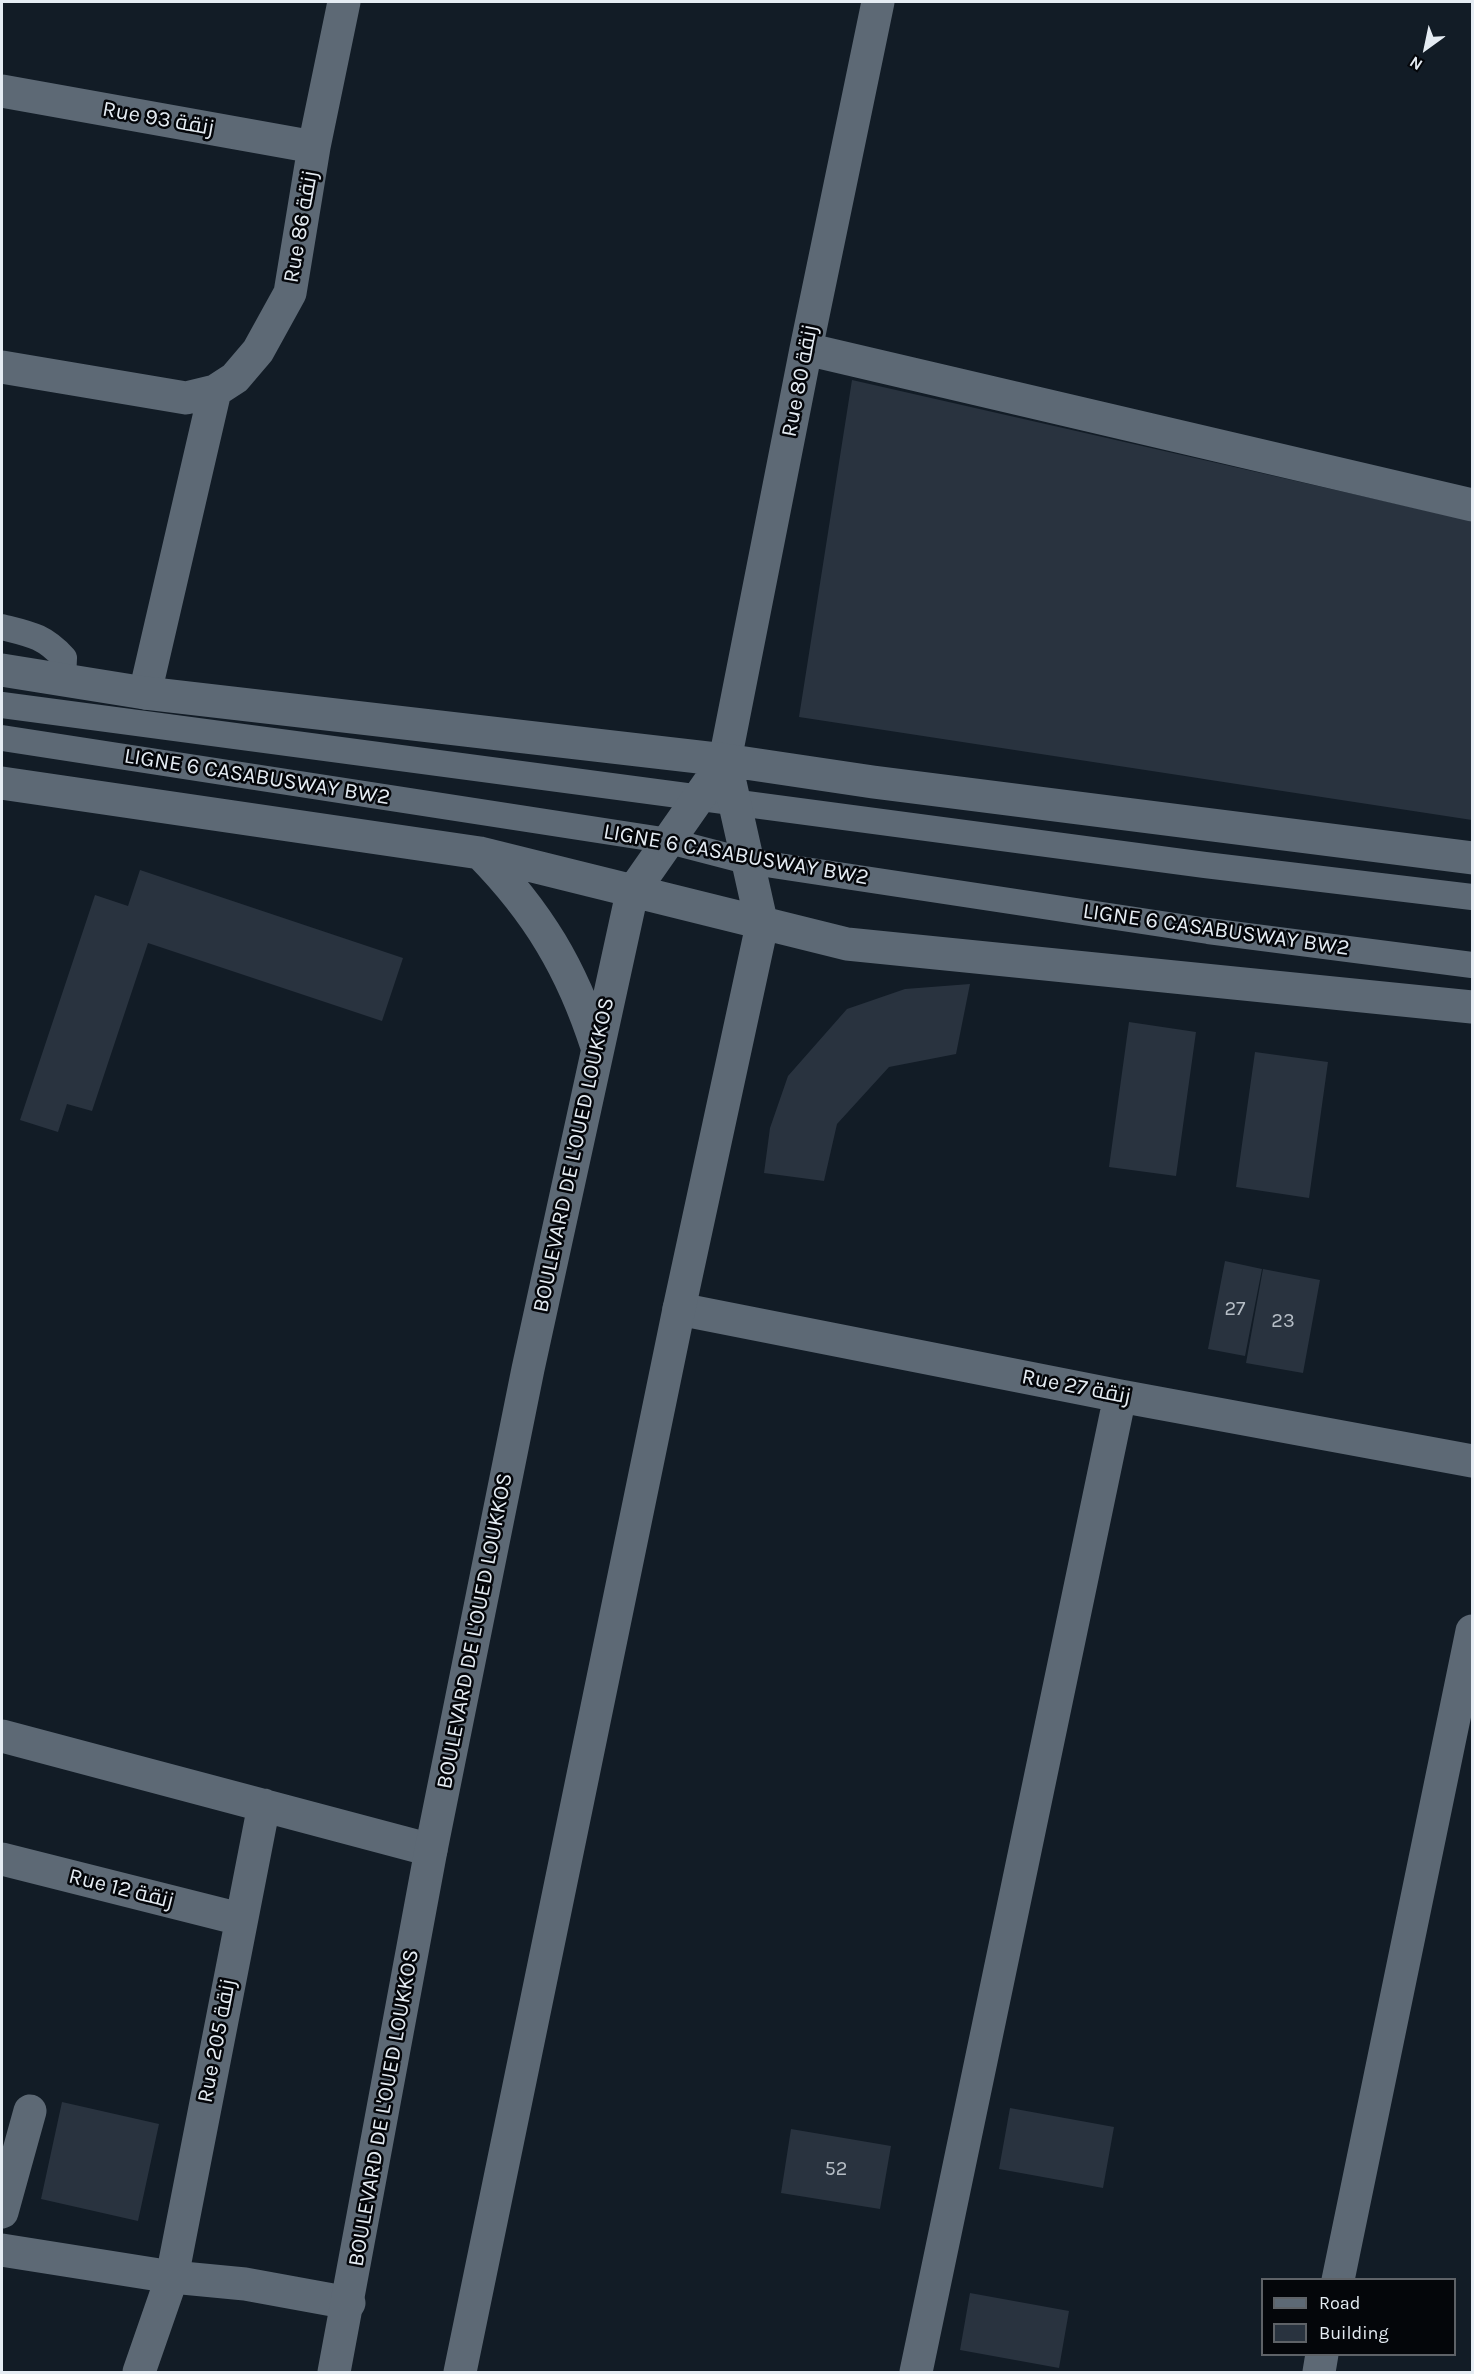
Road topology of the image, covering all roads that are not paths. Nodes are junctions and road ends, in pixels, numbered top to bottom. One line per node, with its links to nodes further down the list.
1 (344, 2): 4 (street, Rue 86 زنقة)
2 (878, 2): 5 (street, Rue 80 زنقة)
3 (2, 91): 4 (street, Rue 93 زنقة)
4 (314, 147): 7 (street, Rue 86 زنقة)
5 (806, 349): 8 (street); 15 (street, Rue 80 زنقة)
6 (2, 367): 7 (street, Rue 86 زنقة)
7 (215, 391): 12 (street)
8 (1473, 505)
9 (2, 627): 11 (lane)
10 (2, 670): 11 (street)
11 (63, 679): 12 (street)
12 (144, 693): 15 (street)
13 (2, 705): 17 (lane, LIGNE 6 CASABUSWAY BW2)
14 (2, 738): 19 (lane, LIGNE 6 CASABUSWAY BW2)
15 (725, 760): 17 (street); 18 (street); 21 (street)
16 (2, 783): 20 (street)
17 (699, 797): 18 (lane, LIGNE 6 CASABUSWAY BW2); 19 (street)
18 (734, 802): 22 (street); 24 (lane, LIGNE 6 CASABUSWAY BW2)
19 (669, 841): 22 (lane, LIGNE 6 CASABUSWAY BW2); 23 (street)
20 (480, 853): 23 (street); 28 (street)
21 (1473, 858)
22 (746, 861): 25 (street); 26 (lane, LIGNE 6 CASABUSWAY BW2)
23 (632, 892): 25 (street); 28 (street, BOULEVARD DE L'OUED LOUKKOS)
24 (1473, 897)
25 (762, 925): 27 (street); 29 (street)
26 (1473, 965)
27 (1473, 1007)
28 (597, 1047): 35 (street, BOULEVARD DE L'OUED LOUKKOS)
29 (679, 1309): 30 (street, Rue 27 زنقة); 47 (street)
30 (1120, 1396): 31 (street, Rue 27 زنقة); 48 (street)
31 (1473, 1461)
32 (1473, 1631): 42 (street)
33 (2, 1736): 34 (street)
34 (264, 1805): 35 (street); 37 (street, Rue 205 زنقة)
35 (431, 1850): 43 (street, BOULEVARD DE L'OUED LOUKKOS)
36 (2, 1859): 37 (street, Rue 12 زنقة)
37 (240, 1919): 41 (street, Rue 205 زنقة)
38 (30, 2111): 39 (street)
39 (2, 2212)
40 (2, 2250): 41 (street)
41 (172, 2277): 43 (street); 45 (street, Rue 205 زنقة)
42 (1338, 2278)
43 (349, 2303): 46 (street, BOULEVARD DE L'OUED LOUKKOS)
44 (1322, 2356): 49 (street)
45 (139, 2373)
46 (334, 2373)
47 (460, 2373)
48 (915, 2373)
49 (1319, 2373)

